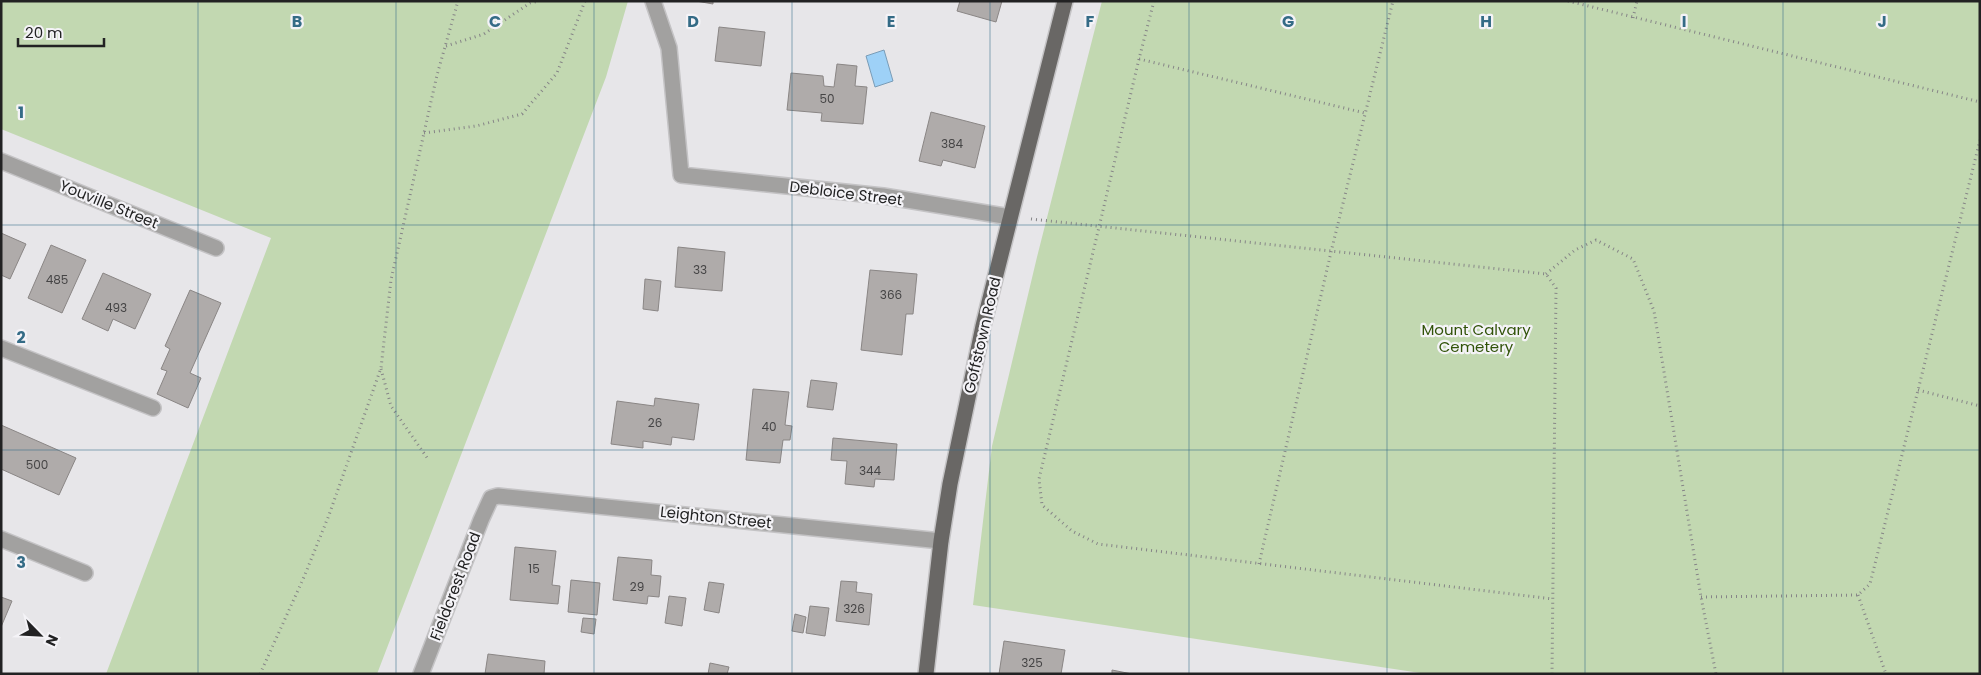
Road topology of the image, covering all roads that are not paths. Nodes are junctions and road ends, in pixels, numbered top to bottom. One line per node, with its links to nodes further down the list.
1 (653, 1): 4 (street, Debloice Street)
2 (1065, 1): 4 (main road, Goffstown Road)
3 (1, 161): 5 (street, Youville Street)
4 (1010, 217): 10 (main road, Goffstown Road)
5 (216, 248)
6 (1, 348): 7 (street)
7 (153, 408)
8 (491, 498): 10 (street, Leighton Street); 12 (street, Fieldcrest Road)
9 (1, 540): 11 (street)
10 (941, 541): 13 (main road, Goffstown Road)
11 (84, 573)
12 (421, 674)
13 (926, 674)

